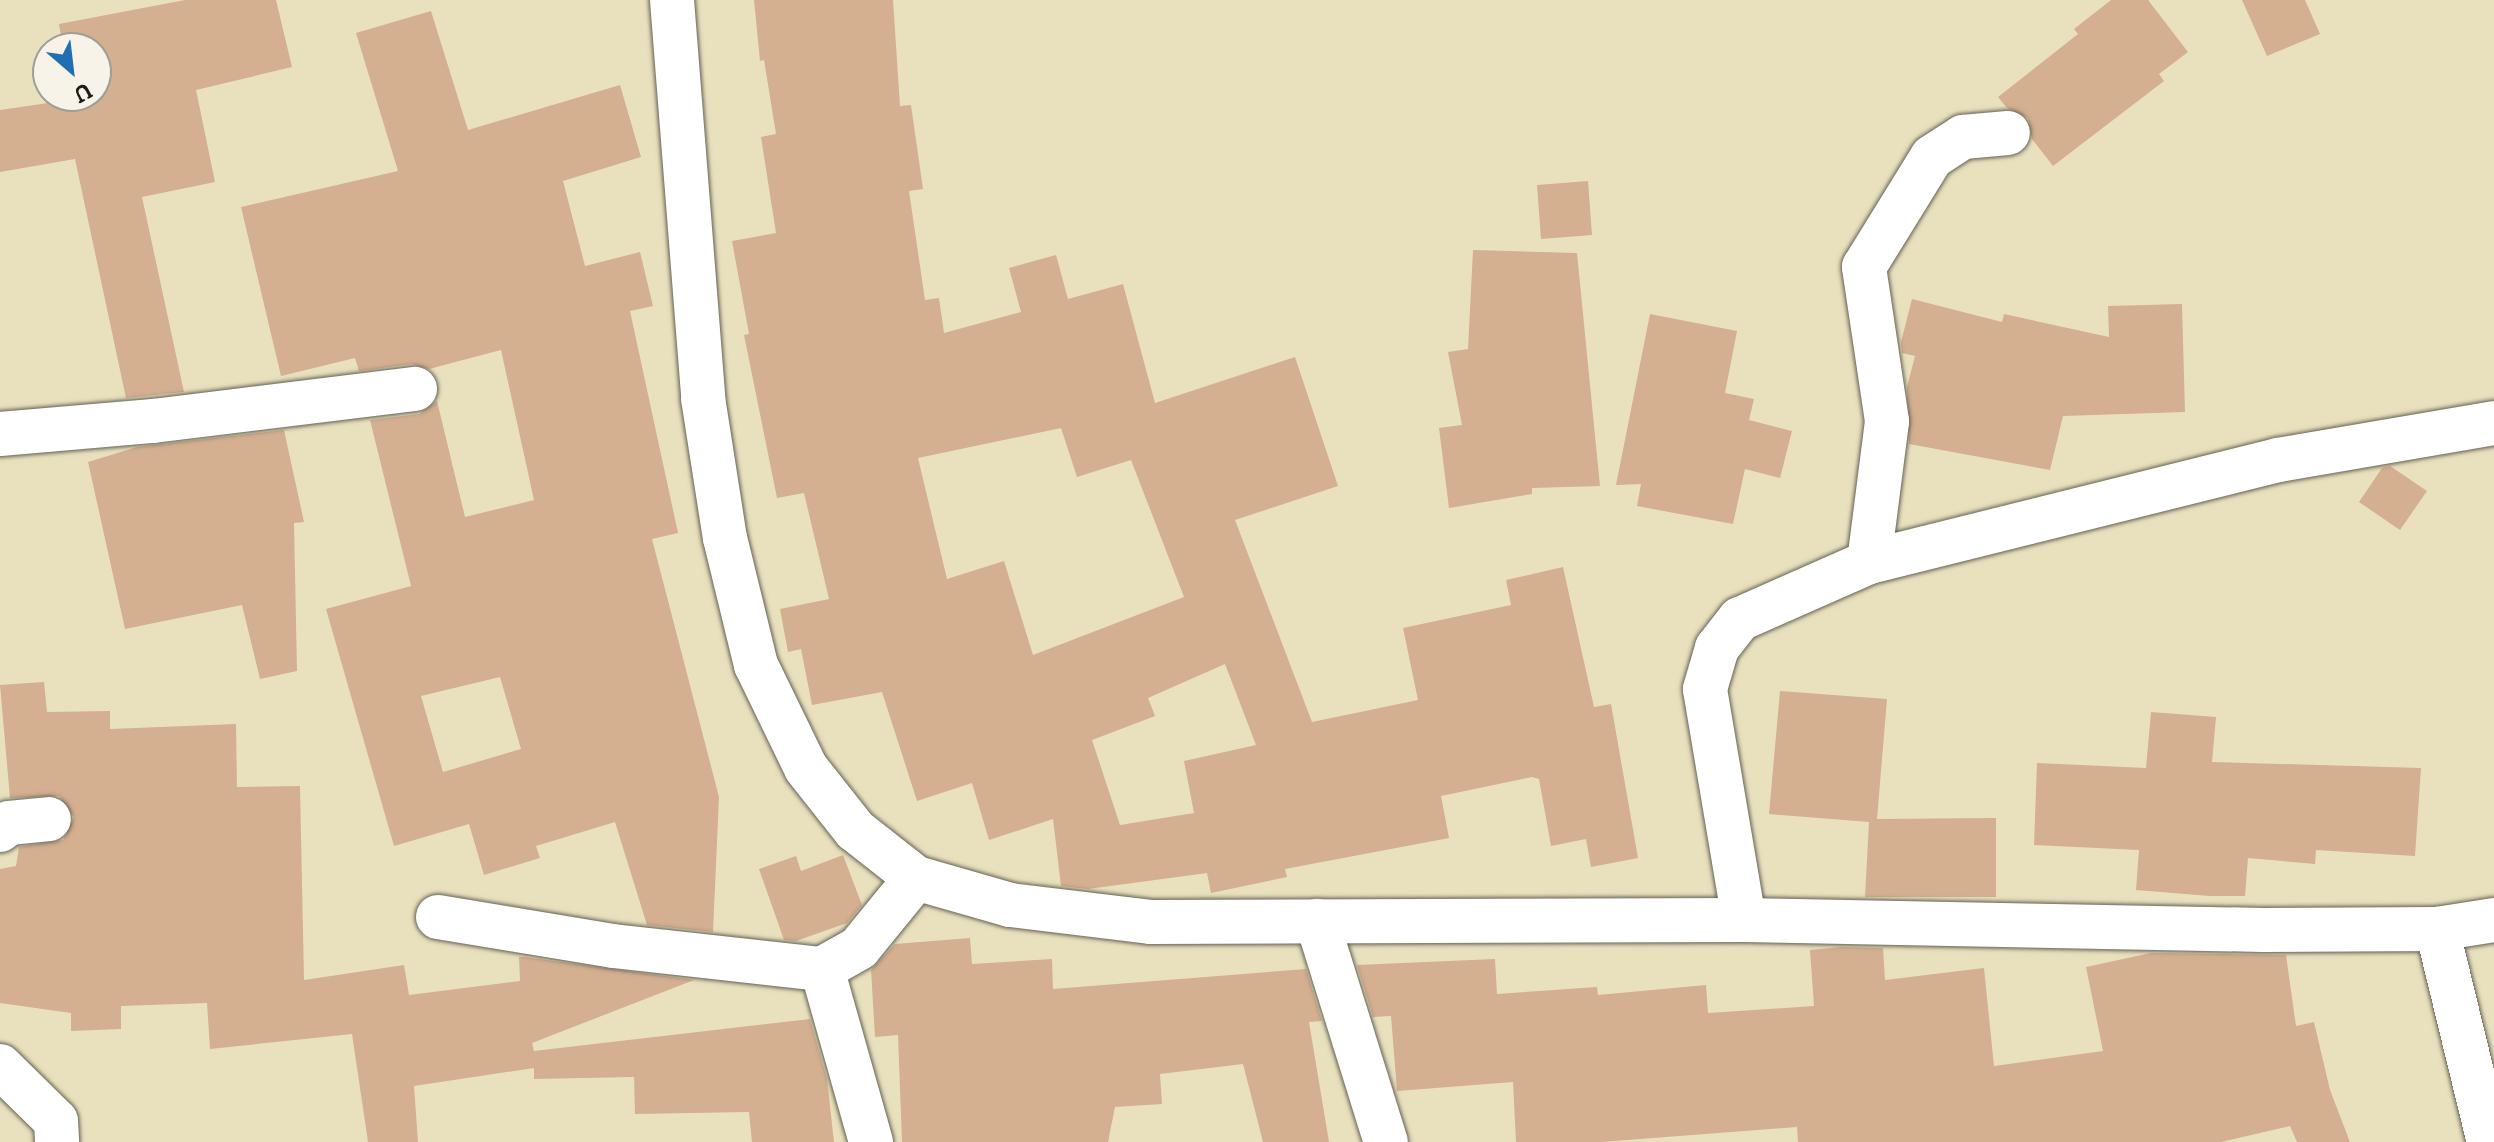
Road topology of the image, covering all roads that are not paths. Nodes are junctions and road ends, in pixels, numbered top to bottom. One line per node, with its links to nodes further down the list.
1 (672, 0): 9 (street)
2 (2008, 133): 6 (street)
3 (415, 389): 5 (street)
4 (2494, 423): 6 (street)
5 (0, 434)
6 (1869, 562): 11 (street)
7 (49, 819): 8 (street)
8 (0, 830)
9 (916, 878): 13 (street); 15 (street)
10 (438, 917): 15 (street)
11 (1744, 920): 13 (street); 14 (street)
12 (2494, 920): 14 (street)
13 (1317, 921): 19 (street)
14 (2437, 929): 20 (street)
15 (822, 969): 18 (street)
16 (0, 1066): 17 (street)
17 (57, 1142)
18 (871, 1142)
19 (1386, 1142)
20 (2489, 1142)

